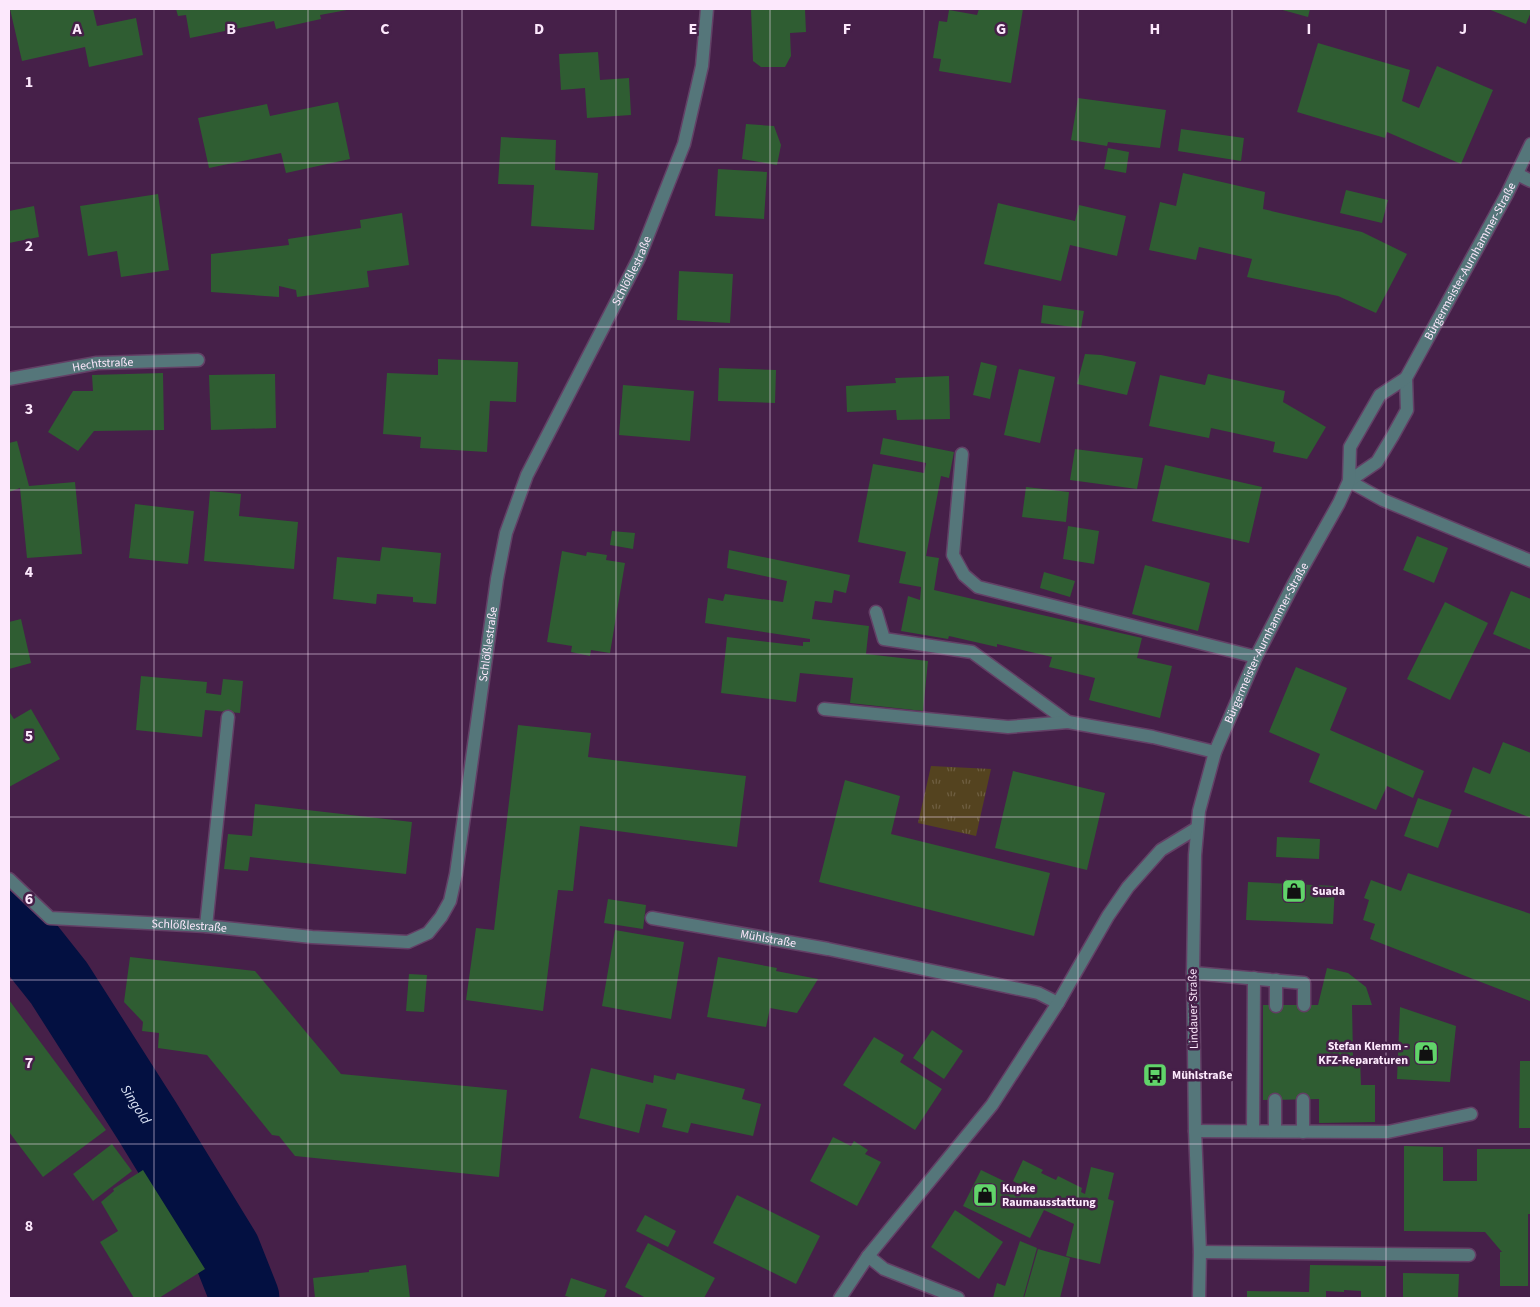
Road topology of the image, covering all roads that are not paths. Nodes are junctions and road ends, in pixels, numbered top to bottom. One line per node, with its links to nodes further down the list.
1 (707, 9): 21 (street, Schlößlestraße)
2 (1531, 144): 3 (street, Bürgermeister-Aurnhammer-Straße)
3 (1517, 174): 4 (street); 6 (street, Bürgermeister-Aurnhammer-Straße)
4 (1531, 181)
5 (198, 360): 7 (street, Hechtstraße)
6 (1406, 378): 9 (street, Bürgermeister-Aurnhammer-Straße); 9 (street, Bürgermeister-Aurnhammer-Straße)
7 (9, 379)
8 (962, 454): 12 (street)
9 (1349, 482): 10 (street); 12 (street, Bürgermeister-Aurnhammer-Straße)
10 (1531, 561)
11 (876, 612): 15 (street)
12 (1256, 658): 16 (street, Bürgermeister-Aurnhammer-Straße)
13 (824, 709): 15 (street)
14 (228, 717): 21 (street)
15 (1068, 722): 16 (street)
16 (1215, 752): 17 (street, Bürgermeister-Aurnhammer-Straße)
17 (1199, 811): 18 (street, Lindauer Straße)
18 (1198, 828): 22 (street, Lindauer Straße); 25 (street)
19 (9, 879): 21 (street, Schlößlestraße)
20 (652, 918): 25 (street, Mühlstraße)
21 (206, 926)
22 (1193, 972): 23 (street); 31 (street, Lindauer Straße)
23 (1254, 978): 24 (street); 32 (street)
24 (1276, 980): 26 (street); 27 (street)
25 (1058, 1003): 37 (street)
26 (1304, 1005)
27 (1276, 1006)
28 (1276, 1100): 33 (street)
29 (1303, 1100): 34 (street)
30 (1471, 1114): 34 (street)
31 (1195, 1131): 32 (street); 35 (street, Lindauer Straße)
32 (1253, 1131): 33 (street)
33 (1275, 1131): 34 (street)
34 (1303, 1132)
35 (1200, 1252): 36 (street); 40 (street, Lindauer Straße)
36 (1469, 1255)
37 (868, 1256): 38 (street); 39 (street)
38 (840, 1298)
39 (958, 1298)
40 (1200, 1298)

